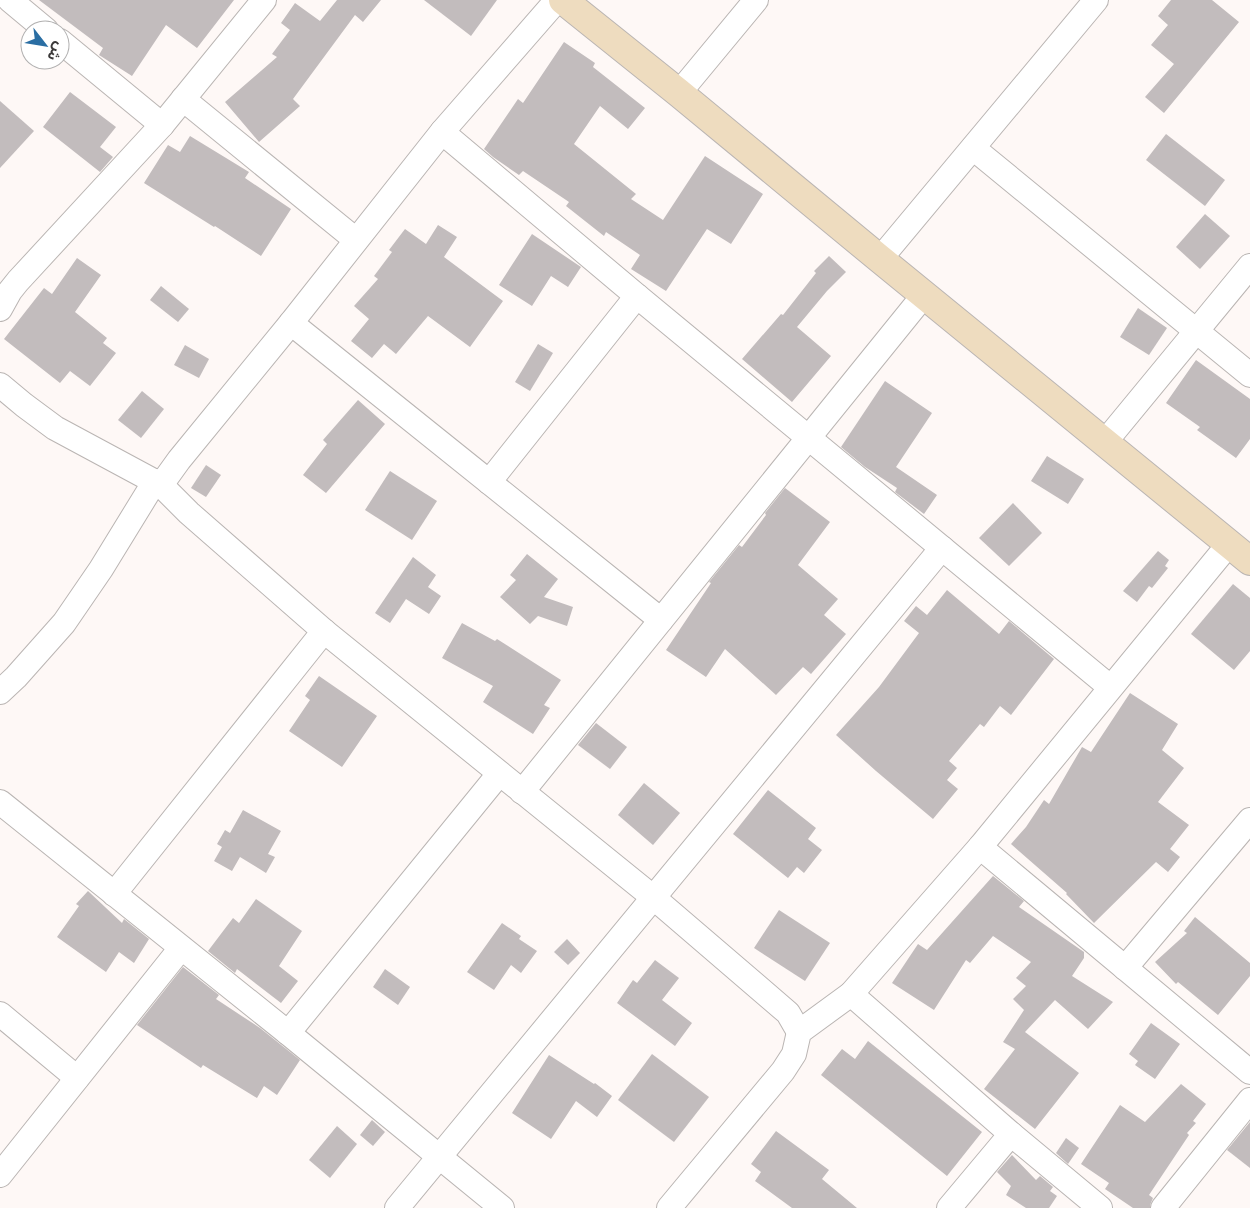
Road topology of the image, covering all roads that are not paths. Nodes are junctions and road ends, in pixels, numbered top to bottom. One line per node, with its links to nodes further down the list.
1 (10, 0): 7 (street)
2 (264, 0): 10 (street)
3 (558, 0): 12 (street)
4 (563, 0): 9 (street)
5 (756, 0): 9 (street)
6 (1096, 0): 13 (street)
7 (34, 20)
8 (70, 49): 11 (street)
9 (679, 93): 15 (street)
10 (183, 99): 11 (street); 14 (street)
11 (162, 125): 19 (street)
12 (442, 132): 14 (street); 18 (street)
13 (973, 148): 15 (street); 21 (street)
14 (356, 240): 20 (street)
15 (880, 259): 17 (street)
16 (1250, 266): 21 (street)
17 (924, 295): 24 (street); 25 (street)
18 (637, 296): 24 (street); 26 (street)
19 (0, 309)
20 (291, 323): 26 (street); 27 (street)
21 (1196, 331): 22 (street); 25 (street)
22 (1250, 376)
23 (0, 385): 27 (street)
24 (809, 438): 29 (street); 31 (street)
25 (1105, 442): 28 (street)
26 (489, 482): 31 (street)
27 (158, 483): 32 (street); 34 (street)
28 (1229, 544): 30 (street); 33 (street)
29 (942, 548): 33 (street); 41 (street)
30 (1250, 561)
31 (661, 620): 36 (street)
32 (324, 631): 35 (street); 40 (street)
33 (1110, 687): 39 (street)
34 (0, 692)
35 (499, 774): 36 (street); 47 (street)
36 (522, 792): 41 (street)
37 (0, 802): 40 (street)
38 (1250, 820): 43 (street)
39 (980, 847): 43 (street); 44 (street)
40 (114, 894): 42 (street)
41 (654, 898): 46 (street); 52 (street)
42 (182, 948): 47 (street); 49 (street)
43 (1125, 968): 48 (street)
44 (851, 994): 46 (street); 51 (street)
45 (0, 1014): 49 (street)
46 (799, 1032): 56 (street)
47 (288, 1033): 52 (street)
48 (1250, 1072)
49 (77, 1078): 53 (street)
50 (1250, 1100): 59 (street)
51 (1011, 1134): 57 (street); 58 (street)
52 (440, 1156): 54 (street); 55 (street)
53 (0, 1175)
54 (397, 1208)
55 (502, 1208)
56 (669, 1208)
57 (948, 1208)
58 (1100, 1208)
59 (1163, 1208)

